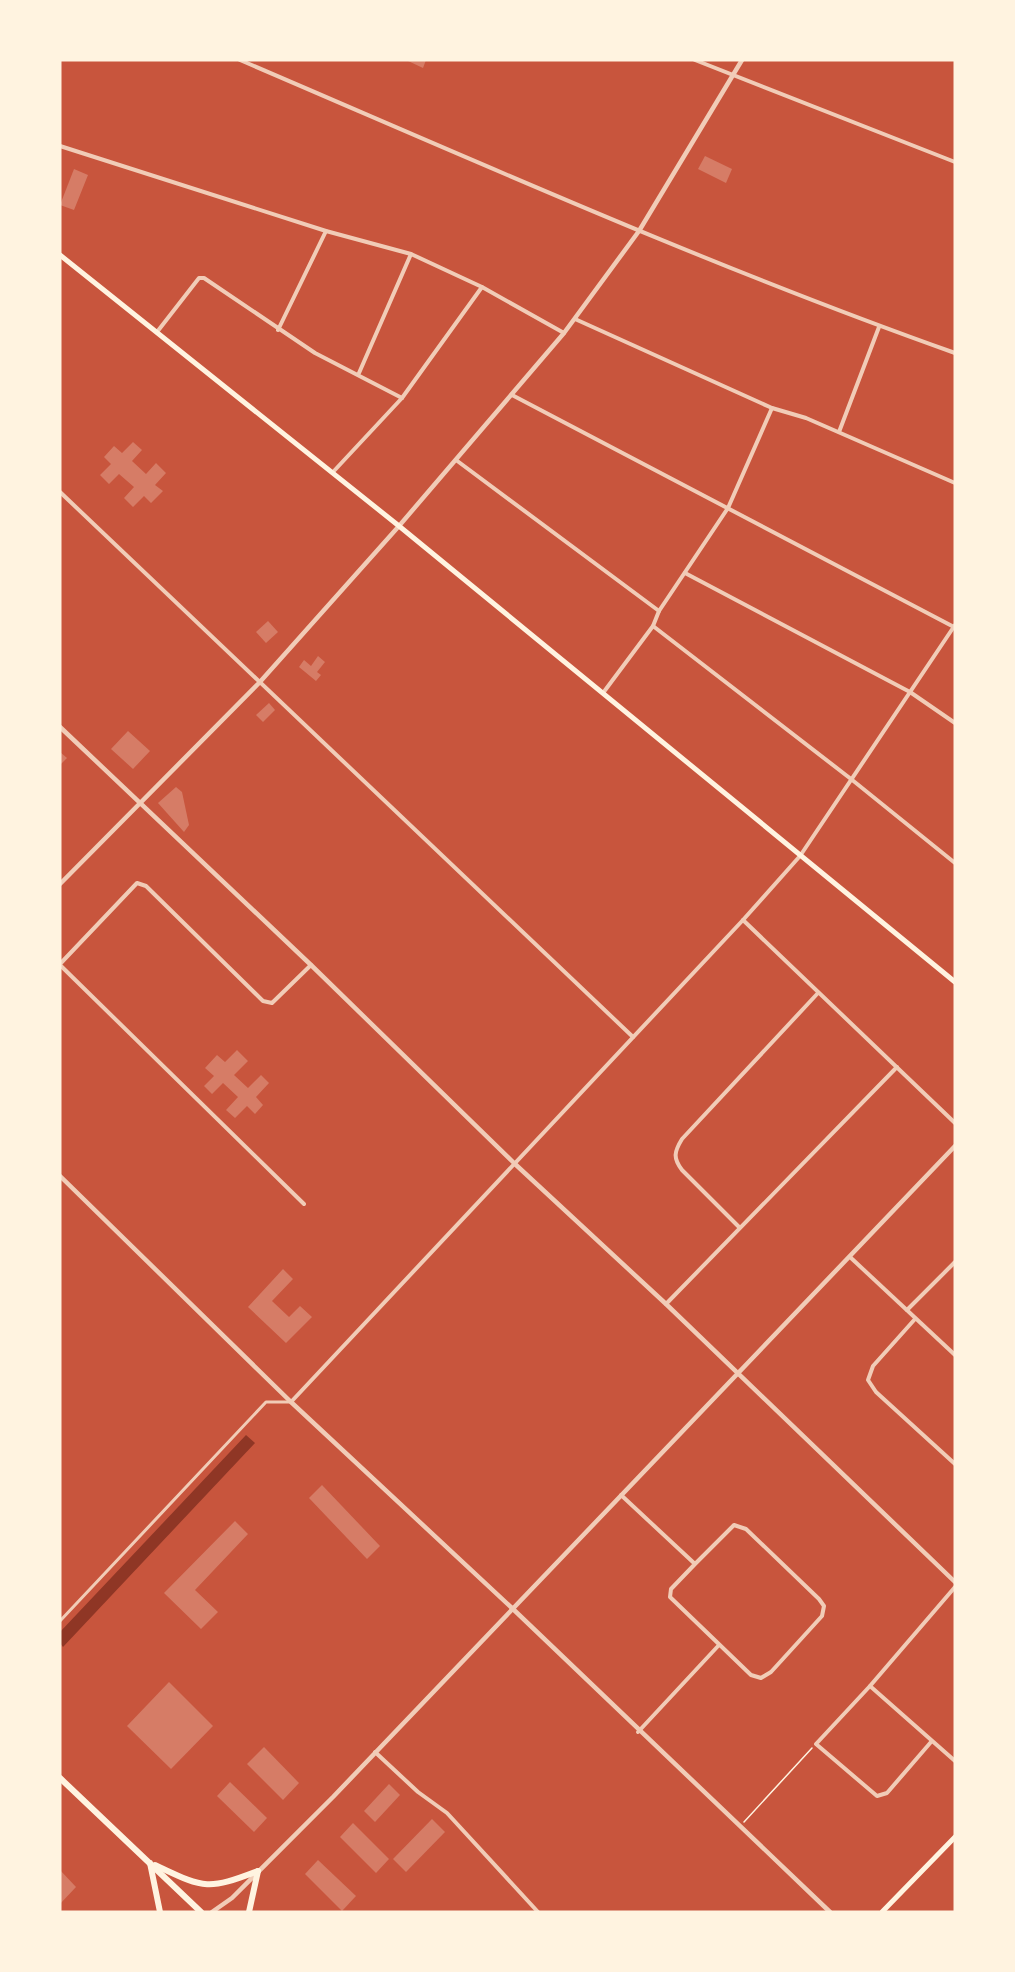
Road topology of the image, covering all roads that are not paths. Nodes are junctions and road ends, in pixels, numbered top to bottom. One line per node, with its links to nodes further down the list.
1 (240, 60): 8 (street)
2 (695, 60): 4 (street)
3 (742, 60): 4 (street)
4 (733, 75): 6 (street); 8 (street)
5 (60, 146): 7 (street)
6 (955, 162)
7 (327, 231): 9 (street); 14 (street)
8 (639, 231): 12 (street); 13 (street)
9 (411, 254): 11 (street); 18 (street)
10 (60, 255): 15 (main road)
11 (482, 287): 16 (street); 20 (street)
12 (575, 319): 16 (street); 21 (street)
13 (879, 327): 17 (street); 22 (street)
14 (278, 330): 15 (street); 18 (street)
15 (157, 332): 24 (main road)
16 (564, 333): 19 (street)
17 (955, 354)
18 (359, 373): 20 (street)
19 (512, 395): 23 (street); 27 (street)
20 (402, 398): 24 (street)
21 (772, 408): 22 (street); 27 (street)
22 (838, 432): 25 (street)
23 (456, 460): 28 (street); 30 (street)
24 (333, 472): 28 (main road)
25 (955, 483)
26 (60, 492): 33 (street)
27 (728, 508): 29 (street); 32 (street)
28 (399, 526): 33 (street); 35 (main road)
29 (685, 573): 30 (street); 34 (street)
30 (659, 611): 31 (street)
31 (653, 626): 35 (street); 38 (street)
32 (955, 627): 34 (street)
33 (259, 683): 39 (street); 48 (street)
34 (910, 692): 36 (street); 38 (street)
35 (603, 693): 40 (main road)
36 (955, 723)
37 (60, 727): 39 (street)
38 (851, 779): 40 (street); 41 (street)
39 (140, 803): 42 (street); 45 (street)
40 (800, 856): 43 (street); 46 (main road)
41 (955, 863)
42 (60, 884)
43 (743, 920): 47 (street); 48 (street)
44 (60, 964): 45 (street); 54 (street)
45 (311, 965): 52 (street)
46 (955, 982)
47 (818, 993): 49 (street); 55 (street)
48 (633, 1037): 52 (street)
49 (897, 1067): 50 (street); 55 (street)
50 (955, 1123)
51 (955, 1146): 56 (street)
52 (515, 1164): 58 (street); 63 (street)
53 (60, 1176): 63 (street)
54 (304, 1204)
55 (739, 1227): 58 (street)
56 (850, 1257): 59 (street); 62 (street)
57 (955, 1262): 59 (street)
58 (666, 1304): 62 (street)
59 (907, 1311): 60 (street)
60 (915, 1319): 61 (street); 64 (street)
61 (955, 1355)
62 (736, 1372): 65 (street); 67 (street)
63 (291, 1402): 68 (street); 69 (street)
64 (955, 1464)
65 (621, 1496): 66 (street); 68 (street)
66 (695, 1564): 70 (street); 70 (street)
67 (955, 1584): 71 (street)
68 (514, 1610): 72 (street); 74 (street)
69 (60, 1621)
70 (719, 1645): 72 (street)
71 (870, 1686): 73 (street); 73 (street)
72 (638, 1732): 85 (street)
73 (932, 1742): 75 (street)
74 (375, 1752): 79 (street); 84 (street)
75 (955, 1761)
76 (60, 1778): 78 (main road)
77 (955, 1837): 86 (main road)
78 (149, 1863): 79 (main road); 80 (main road); 81 (main road)
79 (258, 1871): 82 (street); 83 (main road)
80 (160, 1912)
81 (201, 1912)
82 (212, 1912)
83 (249, 1912)
84 (538, 1912)
85 (830, 1912)
86 (882, 1912)

